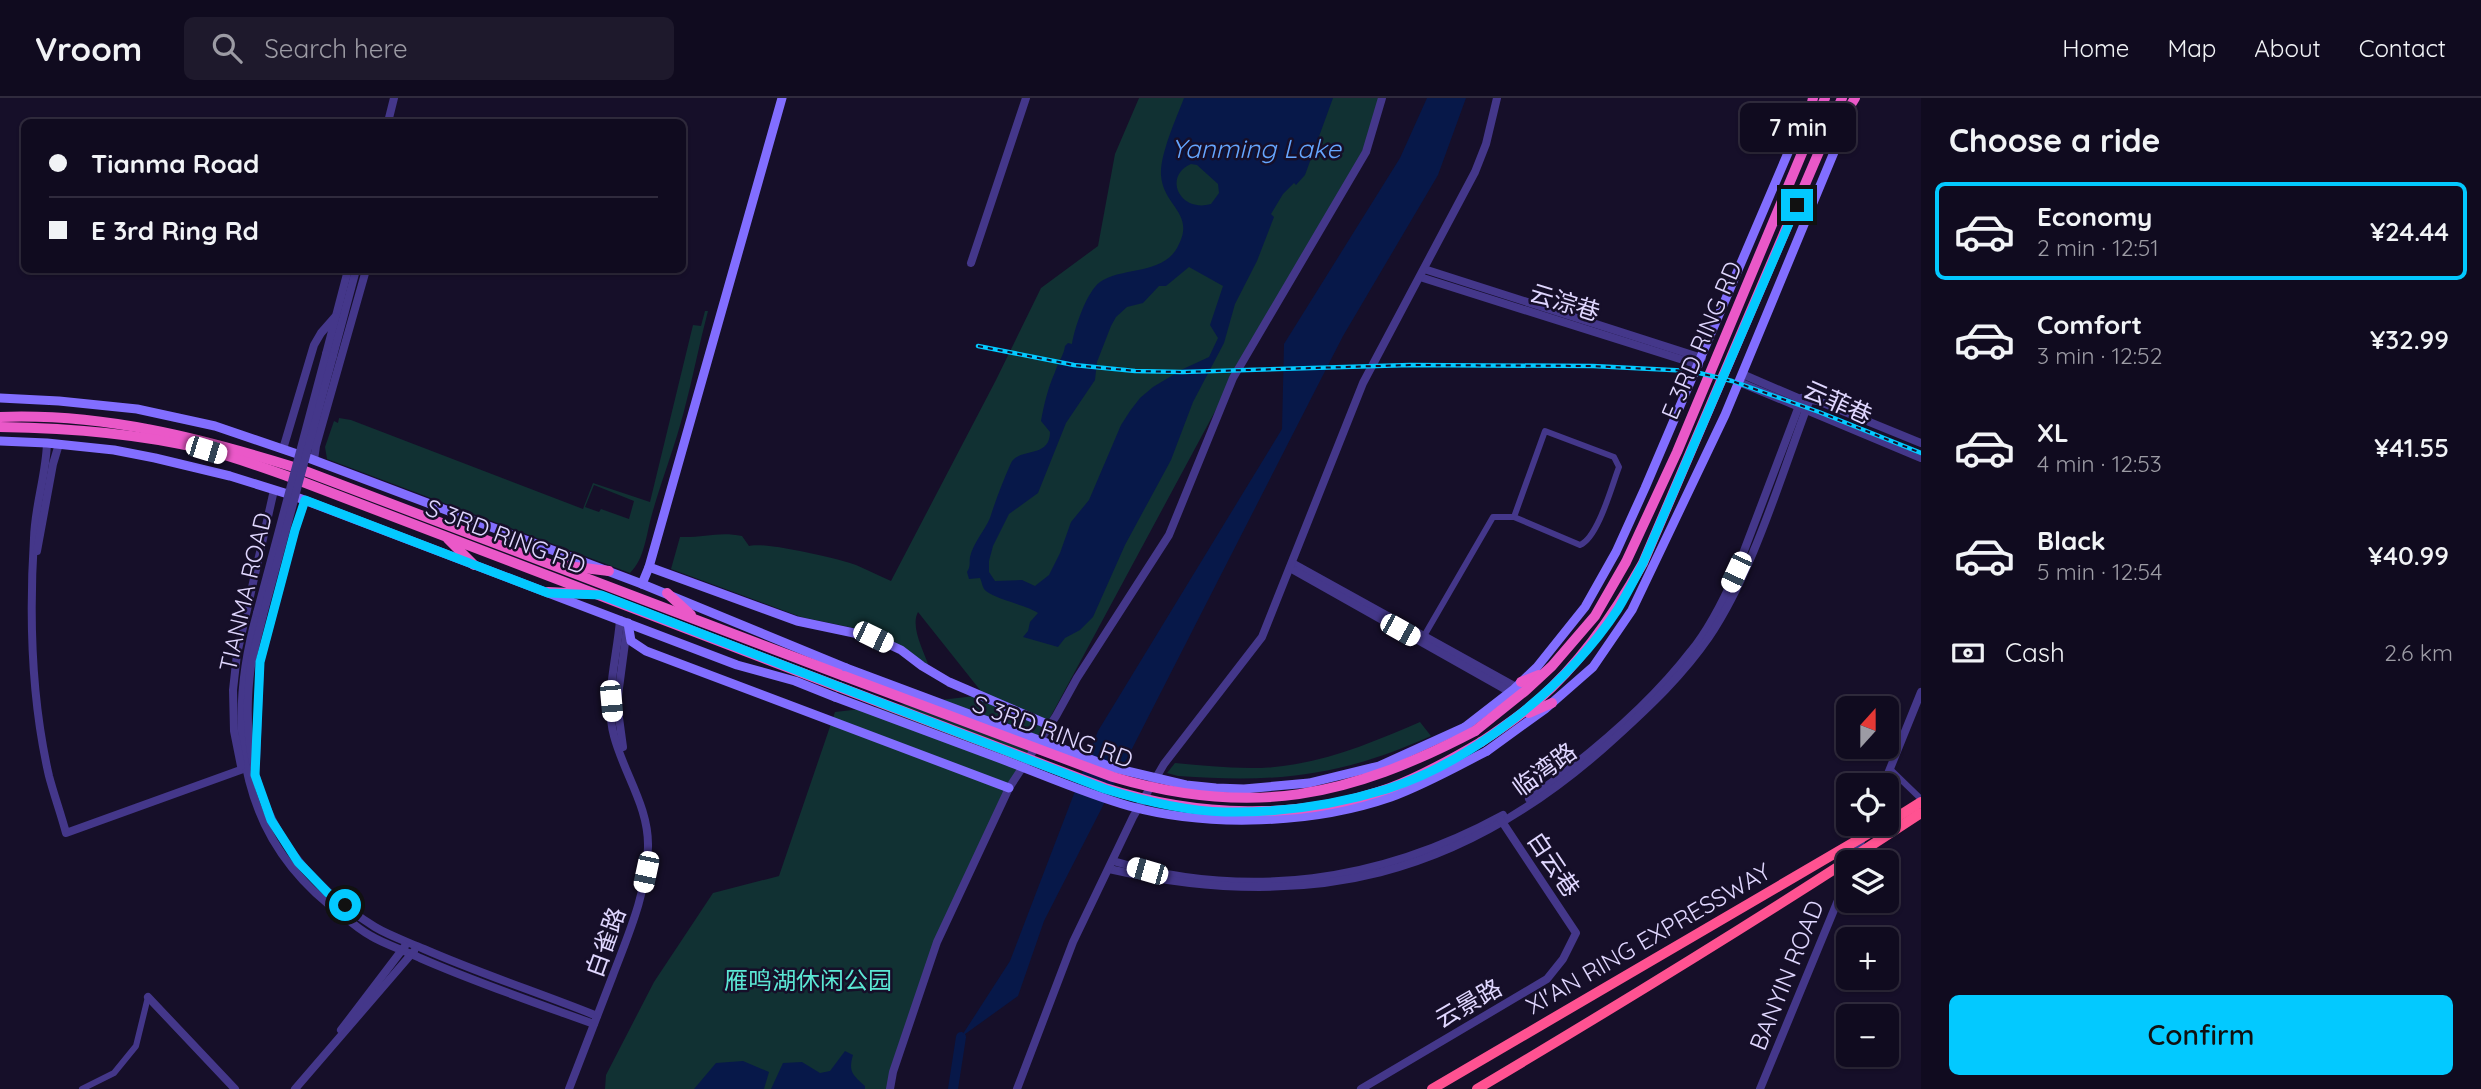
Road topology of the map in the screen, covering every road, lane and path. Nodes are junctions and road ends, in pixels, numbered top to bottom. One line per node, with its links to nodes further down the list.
1 (394, 98): 10 (street)
2 (782, 98): 41 (main road)
3 (1026, 98): 13 (street)
4 (1382, 98): 60 (street)
5 (1497, 98): 17 (street)
6 (1812, 98): 11 (highway); 20 (main road)
7 (1825, 98): 11 (highway, E 3RD RING RD)
8 (1842, 98): 12 (highway, E 3RD RING RD)
9 (1856, 98): 12 (highway); 21 (main road)
10 (389, 119)
11 (1796, 168): 47 (highway, E 3RD RING RD)
12 (1808, 180): 49 (highway, E 3RD RING RD)
13 (971, 263)
14 (347, 273): 18 (street, TIANMA ROAD)
15 (355, 273): 19 (street, TIANMA ROAD)
16 (365, 273): 33 (street)
17 (1422, 273): 20 (street, 云淙巷); 40 (street)
18 (335, 317): 19 (street, TIANMA ROAD); 31 (street)
19 (330, 355): 50 (street, TIANMA ROAD, bridge)
20 (1700, 361): 56 (main road)
21 (1740, 378): 23 (street, 云菲巷); 58 (main road)
22 (0, 398): 31 (main road)
23 (1804, 403): 29 (street, 云菲巷); 32 (street, 云菲巷); 70 (street, 临湾路)
24 (0, 417): 26 (highway, S 3RD RING RD)
25 (0, 427): 26 (highway, S 3RD RING RD)
26 (117, 428): 37 (highway, S 3RD RING RD); 38 (highway, S 3RD RING RD)
27 (0, 441): 28 (main road)
28 (47, 443): 30 (main road); 42 (street)
29 (1921, 443)
30 (59, 444): 34 (main road); 42 (street)
31 (283, 449): 33 (main road)
32 (1921, 458)
33 (314, 460): 43 (main road)
34 (274, 490): 35 (main road); 62 (street)
35 (305, 500): 39 (main road); 65 (street)
36 (1514, 517): 36 (street); 53 (street)
37 (443, 535): 39 (highway); 48 (highway, S 3RD RING RD)
38 (551, 564): 43 (highway); 51 (highway, S 3RD RING RD)
39 (474, 565): 45 (main road)
40 (1291, 565): 53 (street); 56 (street); 72 (street)
41 (649, 567): 44 (main road); 60 (main road)
42 (33, 568): 62 (street)
43 (609, 571): 44 (main road)
44 (642, 583): 46 (main road)
45 (548, 593): 48 (highway); 52 (main road)
46 (667, 593): 51 (highway); 55 (main road)
47 (1609, 594): 54 (highway, S 3RD RING RD)
48 (601, 595): 55 (highway, S 3RD RING RD)
49 (1618, 609): 59 (highway, S 3RD RING RD)
50 (260, 614): 62 (street, TIANMA ROAD); 65 (street, TIANMA ROAD)
51 (696, 620): 55 (highway, S 3RD RING RD)
52 (624, 622): 55 (main road); 66 (main road); 80 (street, 白雀路)
53 (1424, 636): 56 (street)
54 (1545, 672): 56 (highway); 61 (highway, S 3RD RING RD)
55 (841, 682): 61 (main road, bridge); 61 (highway, S 3RD RING RD, bridge)
56 (1516, 687): 61 (main road)
57 (1921, 692): 63 (street)
58 (1552, 704): 59 (highway); 61 (main road)
59 (1514, 719): 61 (highway, S 3RD RING RD)
60 (1049, 725): 66 (street)
61 (1477, 738)
62 (244, 769): 77 (street, TIANMA ROAD)
63 (1890, 769): 64 (street); 67 (street)
64 (1888, 773)
65 (255, 775): 75 (street, TIANMA ROAD)
66 (1009, 788): 86 (street)
67 (1921, 801): 69 (highway, XI'AN RING EXPRESSWAY)
68 (1921, 813): 90 (highway, XI'AN RING EXPRESSWAY, bridge)
69 (1899, 815)
70 (1500, 820): 72 (street, 临湾路); 74 (street, 白云巷)
71 (1865, 836): 89 (highway, XI'AN RING EXPRESSWAY, bridge)
72 (1111, 865): 87 (street)
73 (1836, 905): 91 (street, BANYIN ROAD)
74 (1576, 933): 88 (street, 云景路)
75 (408, 942): 76 (street, TIANMA ROAD); 77 (street)
76 (417, 946): 78 (street); 80 (street, TIANMA ROAD)
77 (402, 950): 78 (street, TIANMA ROAD); 81 (street)
78 (411, 954): 80 (street, TIANMA ROAD); 81 (street)
79 (148, 997): 82 (street); 83 (street)
80 (596, 1020): 85 (street, 白雀路)
81 (325, 1053): 84 (street)
82 (82, 1089)
83 (234, 1089)
84 (295, 1089)
85 (569, 1089)
86 (890, 1089)
87 (1017, 1089)
88 (1362, 1089)
89 (1432, 1089)
90 (1477, 1089)
91 (1760, 1089)

